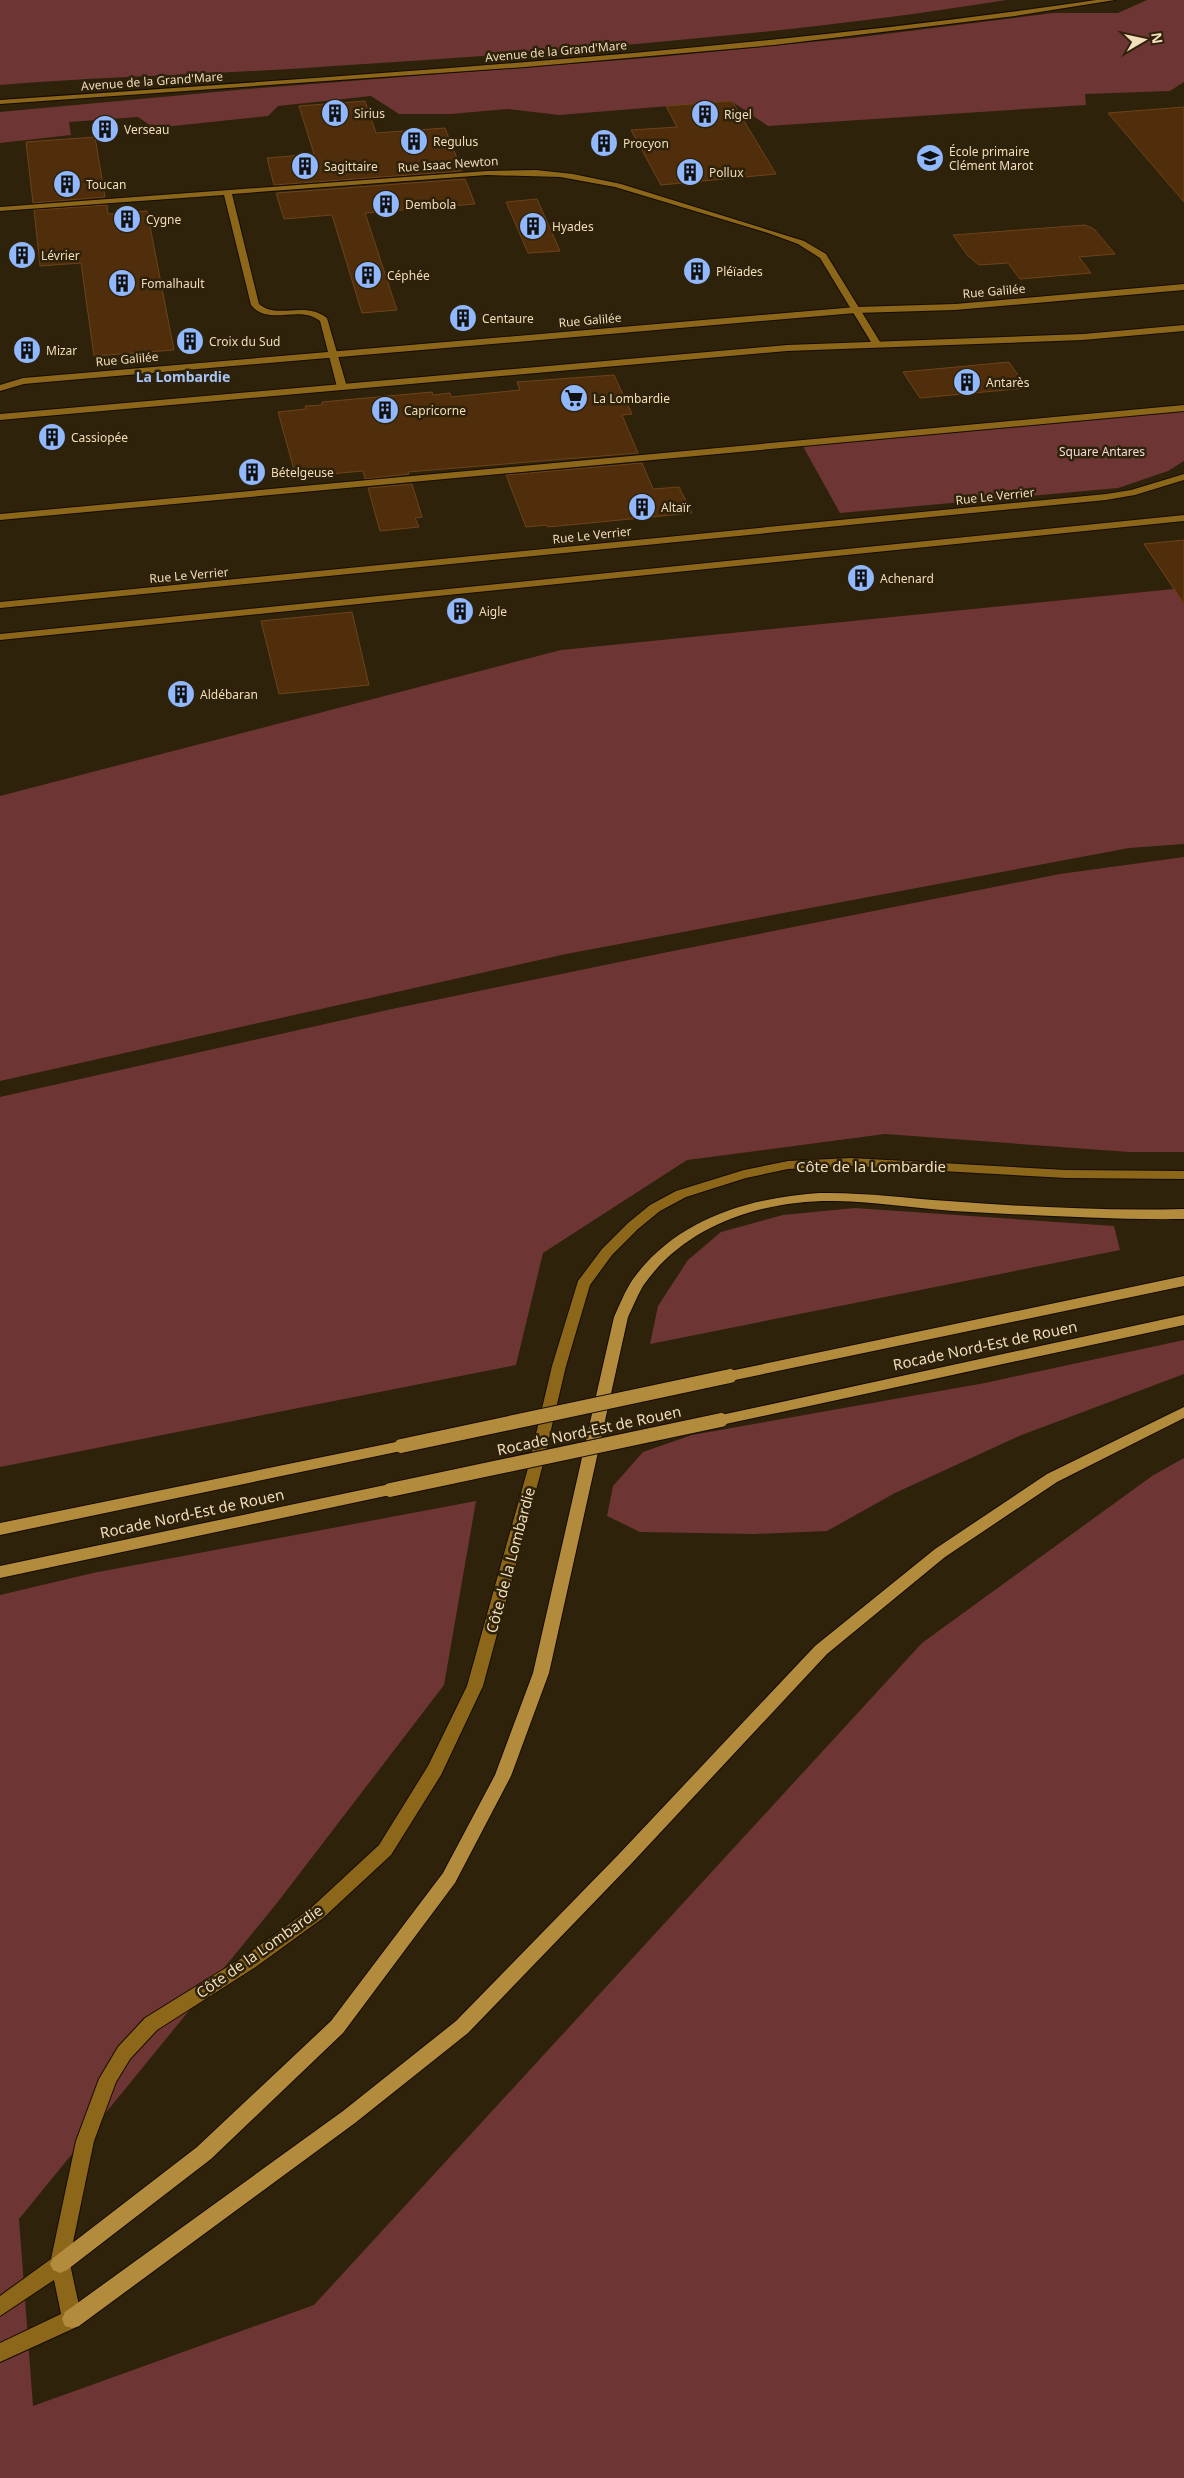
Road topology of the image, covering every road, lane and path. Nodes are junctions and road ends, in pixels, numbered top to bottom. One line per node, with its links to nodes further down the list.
1 (1111, 0): 2 (street, Avenue de la Grand'Mare)
2 (0, 102)
3 (228, 193): 4 (street, Rue Isaac Newton); 6 (street, Rue Isaac Newton); 9 (street)
4 (0, 209)
5 (1184, 287): 6 (street, Rue Galilée)
6 (856, 310): 8 (street, Rue Isaac Newton); 9 (street, Rue Galilée)
7 (1184, 328): 8 (street)
8 (877, 344): 10 (street)
9 (333, 354): 10 (street); 11 (street, Rue Galilée)
10 (342, 387): 13 (street)
11 (0, 388)
12 (1184, 408): 15 (street)
13 (0, 417)
14 (1184, 477): 17 (street, Rue Le Verrier)
15 (0, 517)
16 (1184, 518): 18 (street)
17 (0, 605)
18 (0, 637)
19 (1184, 1174): 26 (street, Côte de la Lombardie)
20 (1184, 1214): 26 (highway)
21 (1184, 1280): 24 (highway, Rocade Nord-Est de Rouen, bridge)
22 (1184, 1320): 25 (highway, Rocade Nord-Est de Rouen, bridge)
23 (1184, 1412): 28 (highway)
24 (0, 1530)
25 (0, 1572)
26 (60, 2264): 27 (street); 28 (street, Côte de la Lombardie)
27 (0, 2308)
28 (72, 2319): 29 (street)
29 (0, 2353)

